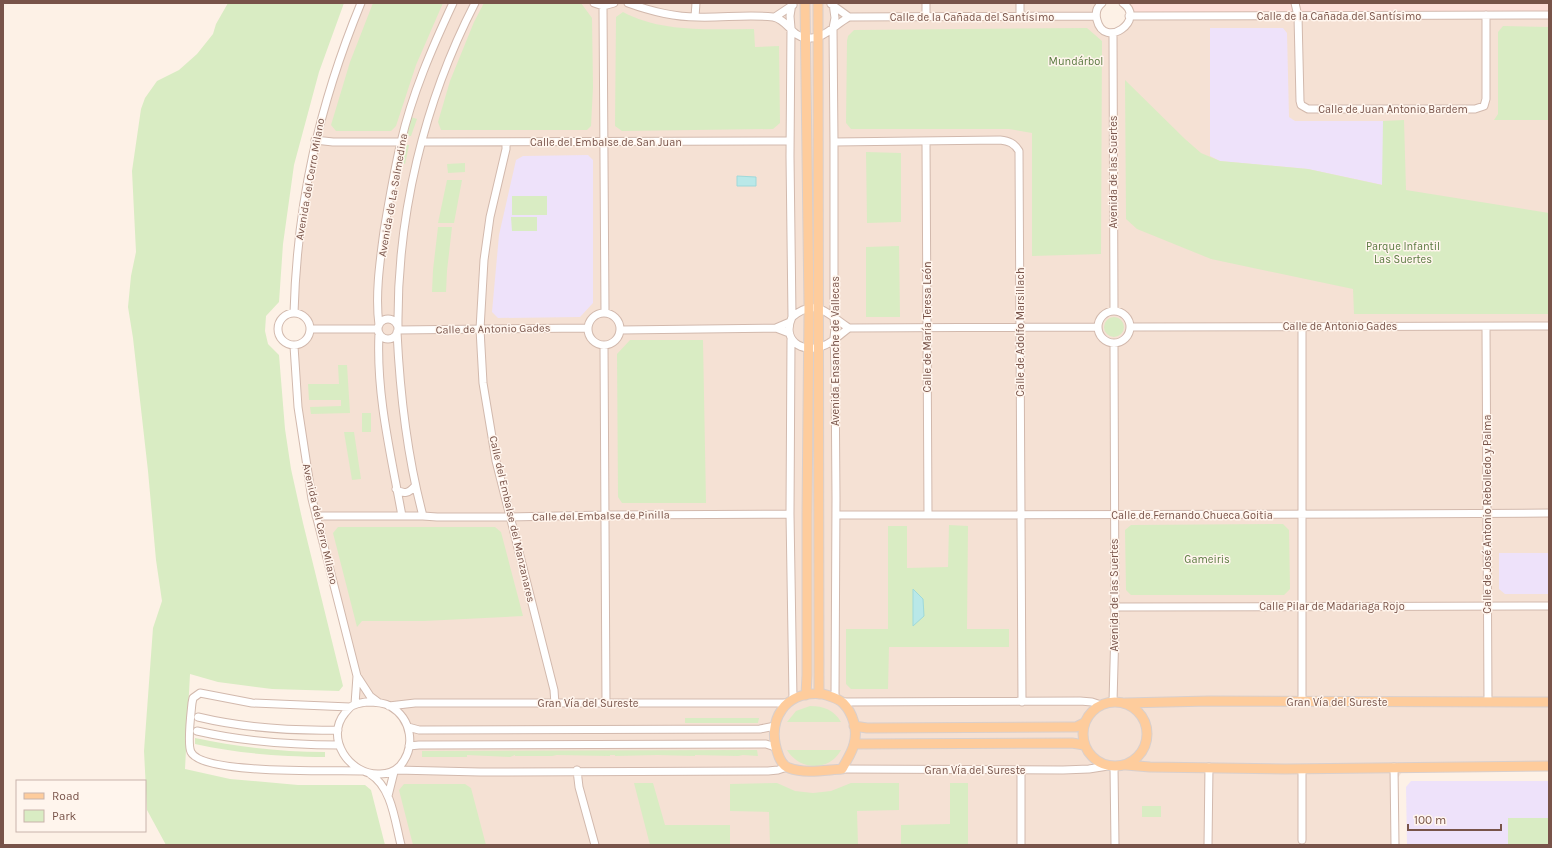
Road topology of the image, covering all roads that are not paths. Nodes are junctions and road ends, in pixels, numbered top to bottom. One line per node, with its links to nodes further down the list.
1 (360, 3): 33 (street, Avenida del Cerro Milano)
2 (453, 3): 36 (street, Avenida de La Salmedina)
3 (475, 3): 37 (street, Avenida de La Salmedina)
4 (594, 3): 17 (street)
5 (614, 3): 17 (street)
6 (628, 3): 24 (street)
7 (696, 3): 24 (street)
8 (805, 3): 32 (main road)
9 (818, 3): 31 (main road, Avenida Ensanche de Vallecas)
10 (926, 3): 19 (street)
11 (1020, 3): 27 (street)
12 (1102, 3): 20 (street)
13 (1123, 3): 21 (street)
14 (1295, 3): 22 (street)
15 (793, 4): 25 (street); 28 (street)
16 (832, 4): 26 (street); 29 (street, Avenida Ensanche de Vallecas)
17 (603, 6): 39 (street)
18 (1486, 15): 22 (street, Calle de la Cañada del Santísimo); 22 (street, Calle de Juan Antonio Bardem); 23 (street, Calle de la Cañada del Santísimo)
19 (926, 16): 26 (street, Calle de la Cañada del Santísimo); 27 (street, Calle de la Cañada del Santísimo)
20 (1096, 16): 27 (street, Calle de la Cañada del Santísimo); 30 (street)
21 (1129, 16): 22 (street, Calle de la Cañada del Santísimo); 30 (street)
22 (1298, 16)
23 (1549, 16)
24 (696, 17): 25 (street)
25 (775, 17): 28 (street)
26 (849, 17): 29 (street)
27 (1020, 17)
28 (791, 28): 32 (street); 35 (street)
29 (833, 28): 31 (street); 40 (street, Avenida Ensanche de Vallecas)
30 (1113, 32): 43 (street, Avenida de las Suertes)
31 (818, 37): 32 (street); 42 (main road, Avenida Ensanche de Vallecas)
32 (805, 38): 41 (main road)
33 (315, 140): 36 (street); 45 (street, Avenida del Cerro Milano)
34 (926, 140): 40 (street, Calle de Adolfo Marsillach); 51 (street, Calle de Adolfo Marsillach); 57 (street, Calle de María Teresa León)
35 (790, 141): 39 (street, Calle del Embalse de San Juan); 47 (street)
36 (401, 142): 59 (street, Avenida de La Salmedina)
37 (422, 142): 38 (street, Calle del Embalse de San Juan); 61 (street, Avenida de La Salmedina)
38 (506, 142): 39 (street, Calle del Embalse de San Juan); 60 (street, Calle del Embalse del Manzanares)
39 (605, 142): 44 (street)
40 (834, 142): 46 (street, Avenida Ensanche de Vallecas)
41 (809, 308): 42 (street); 47 (street); 69 (main road)
42 (819, 308): 46 (street); 68 (main road, Avenida Ensanche de Vallecas)
43 (1114, 311): 52 (street); 53 (street)
44 (605, 312): 54 (street); 62 (street)
45 (294, 313): 58 (street); 67 (street)
46 (834, 318): 56 (street); 64 (street, Avenida Ensanche de Vallecas)
47 (791, 320): 55 (street); 63 (street)
48 (1302, 326): 49 (street, Calle de Antonio Gades); 53 (street, Calle de Antonio Gades); 80 (street)
49 (1486, 326): 50 (street, Calle de Antonio Gades); 72 (street, Calle de José Antonio Rebolledo y Palma)
50 (1549, 326)
51 (1020, 327): 52 (street); 57 (street); 78 (street, Calle de Adolfo Marsillach)
52 (1098, 327): 65 (street)
53 (1131, 327): 65 (street)
54 (588, 328): 60 (street, Calle de Antonio Gades); 66 (street)
55 (776, 328): 62 (street); 63 (street)
56 (849, 328): 57 (street); 64 (street)
57 (927, 328): 75 (street, Calle de María Teresa León)
58 (311, 329): 59 (street); 67 (street)
59 (379, 329): 61 (street); 61 (street); 71 (street, Avenida de La Salmedina)
60 (480, 329): 61 (street, Calle de Antonio Gades); 84 (street, Calle del Embalse del Manzanares)
61 (398, 330): 70 (street, Avenida de La Salmedina)
62 (621, 330): 66 (street)
63 (790, 337): 69 (street); 74 (street)
64 (834, 338): 68 (street); 77 (street, Avenida Ensanche de Vallecas)
65 (1114, 344): 79 (street, Avenida de las Suertes)
66 (604, 345): 76 (street)
67 (294, 346): 81 (street, Avenida del Cerro Milano)
68 (819, 347): 69 (street); 91 (main road, Avenida Ensanche de Vallecas)
69 (808, 348): 90 (main road)
70 (415, 486): 71 (street); 83 (street, Avenida de La Salmedina)
71 (396, 489): 82 (street, Avenida de La Salmedina)
72 (1488, 512): 73 (street, Calle de Fernando Chueca Goitia); 80 (street, Calle de Fernando Chueca Goitia); 86 (street, Calle de José Antonio Rebolledo y Palma)
73 (1549, 513)
74 (790, 514): 76 (street, Calle del Embalse de Pinilla); 93 (street)
75 (928, 514): 77 (street, Calle de Fernando Chueca Goitia); 78 (street, Calle de Fernando Chueca Goitia)
76 (605, 515): 84 (street, Calle del Embalse de Pinilla); 100 (street)
77 (836, 515): 92 (street, Avenida Ensanche de Vallecas)
78 (1021, 515): 79 (street, Calle de Fernando Chueca Goitia); 95 (street, Calle de Adolfo Marsillach)
79 (1114, 515): 80 (street, Calle de Fernando Chueca Goitia); 88 (street, Avenida de las Suertes)
80 (1301, 515): 85 (street)
81 (316, 516): 82 (street, Calle del Embalse de Pinilla); 89 (street, Avenida del Cerro Milano)
82 (402, 516): 83 (street, Calle del Embalse de Pinilla)
83 (423, 516): 84 (street, Calle del Embalse de Pinilla)
84 (510, 517): 102 (street, Calle del Embalse del Manzanares)
85 (1301, 606): 86 (street, Calle Pilar de Madariaga Rojo); 88 (street, Calle Pilar de Madariaga Rojo); 97 (street)
86 (1488, 606): 87 (street, Calle Pilar de Madariaga Rojo); 98 (street, Calle de José Antonio Rebolledo y Palma)
87 (1549, 606)
88 (1114, 607): 96 (street, Avenida de las Suertes)
89 (357, 676): 94 (street, Avenida del Cerro Milano); 104 (street, Avenida del Cerro Milano)
90 (806, 694): 91 (main road); 93 (main road)
91 (819, 694): 92 (main road)
92 (839, 700): 95 (street); 109 (main road)
93 (790, 701): 100 (street, Gran Vía del Sureste); 108 (main road)
94 (378, 702): 104 (street); 105 (street)
95 (1022, 702): 103 (street)
96 (1113, 702): 101 (main road); 103 (main road)
97 (1302, 702): 98 (main road, Gran Vía del Sureste); 101 (main road, Gran Vía del Sureste)
98 (1488, 702): 99 (main road, Gran Vía del Sureste)
99 (1549, 702)
100 (606, 703): 102 (street, Gran Vía del Sureste)
101 (1125, 703): 118 (main road)
102 (555, 704): 105 (street, Gran Vía del Sureste)
103 (1101, 705): 107 (main road)
104 (352, 706): 111 (street); 129 (street)
105 (389, 706): 110 (street)
106 (198, 717): 111 (street)
107 (1084, 723): 109 (main road); 115 (main road)
108 (775, 726): 110 (street); 117 (main road)
109 (854, 726): 113 (main road)
110 (408, 727): 116 (street)
111 (338, 730): 114 (street)
112 (197, 731): 114 (street)
113 (854, 744): 115 (main road); 124 (main road)
114 (339, 745): 129 (street)
115 (1084, 745): 119 (main road)
116 (410, 746): 117 (street); 128 (street)
117 (776, 747): 122 (main road)
118 (1126, 765): 119 (main road); 121 (main road)
119 (1111, 766): 127 (street, Gran Vía del Sureste); 135 (street)
120 (1549, 766): 123 (main road)
121 (1209, 767): 125 (main road); 136 (street)
122 (787, 768): 124 (main road); 126 (street)
123 (1394, 768): 125 (main road); 137 (street)
124 (842, 769): 127 (street, Gran Vía del Sureste)
125 (1302, 769): 131 (street)
126 (578, 770): 128 (street); 133 (street)
127 (1021, 770): 134 (street)
128 (395, 771): 129 (street); 130 (street)
129 (364, 772): 130 (street)
130 (388, 796): 132 (street)
131 (1302, 840)
132 (401, 845)
133 (595, 845)
134 (1021, 845)
135 (1115, 845)
136 (1208, 845)
137 (1395, 845)

